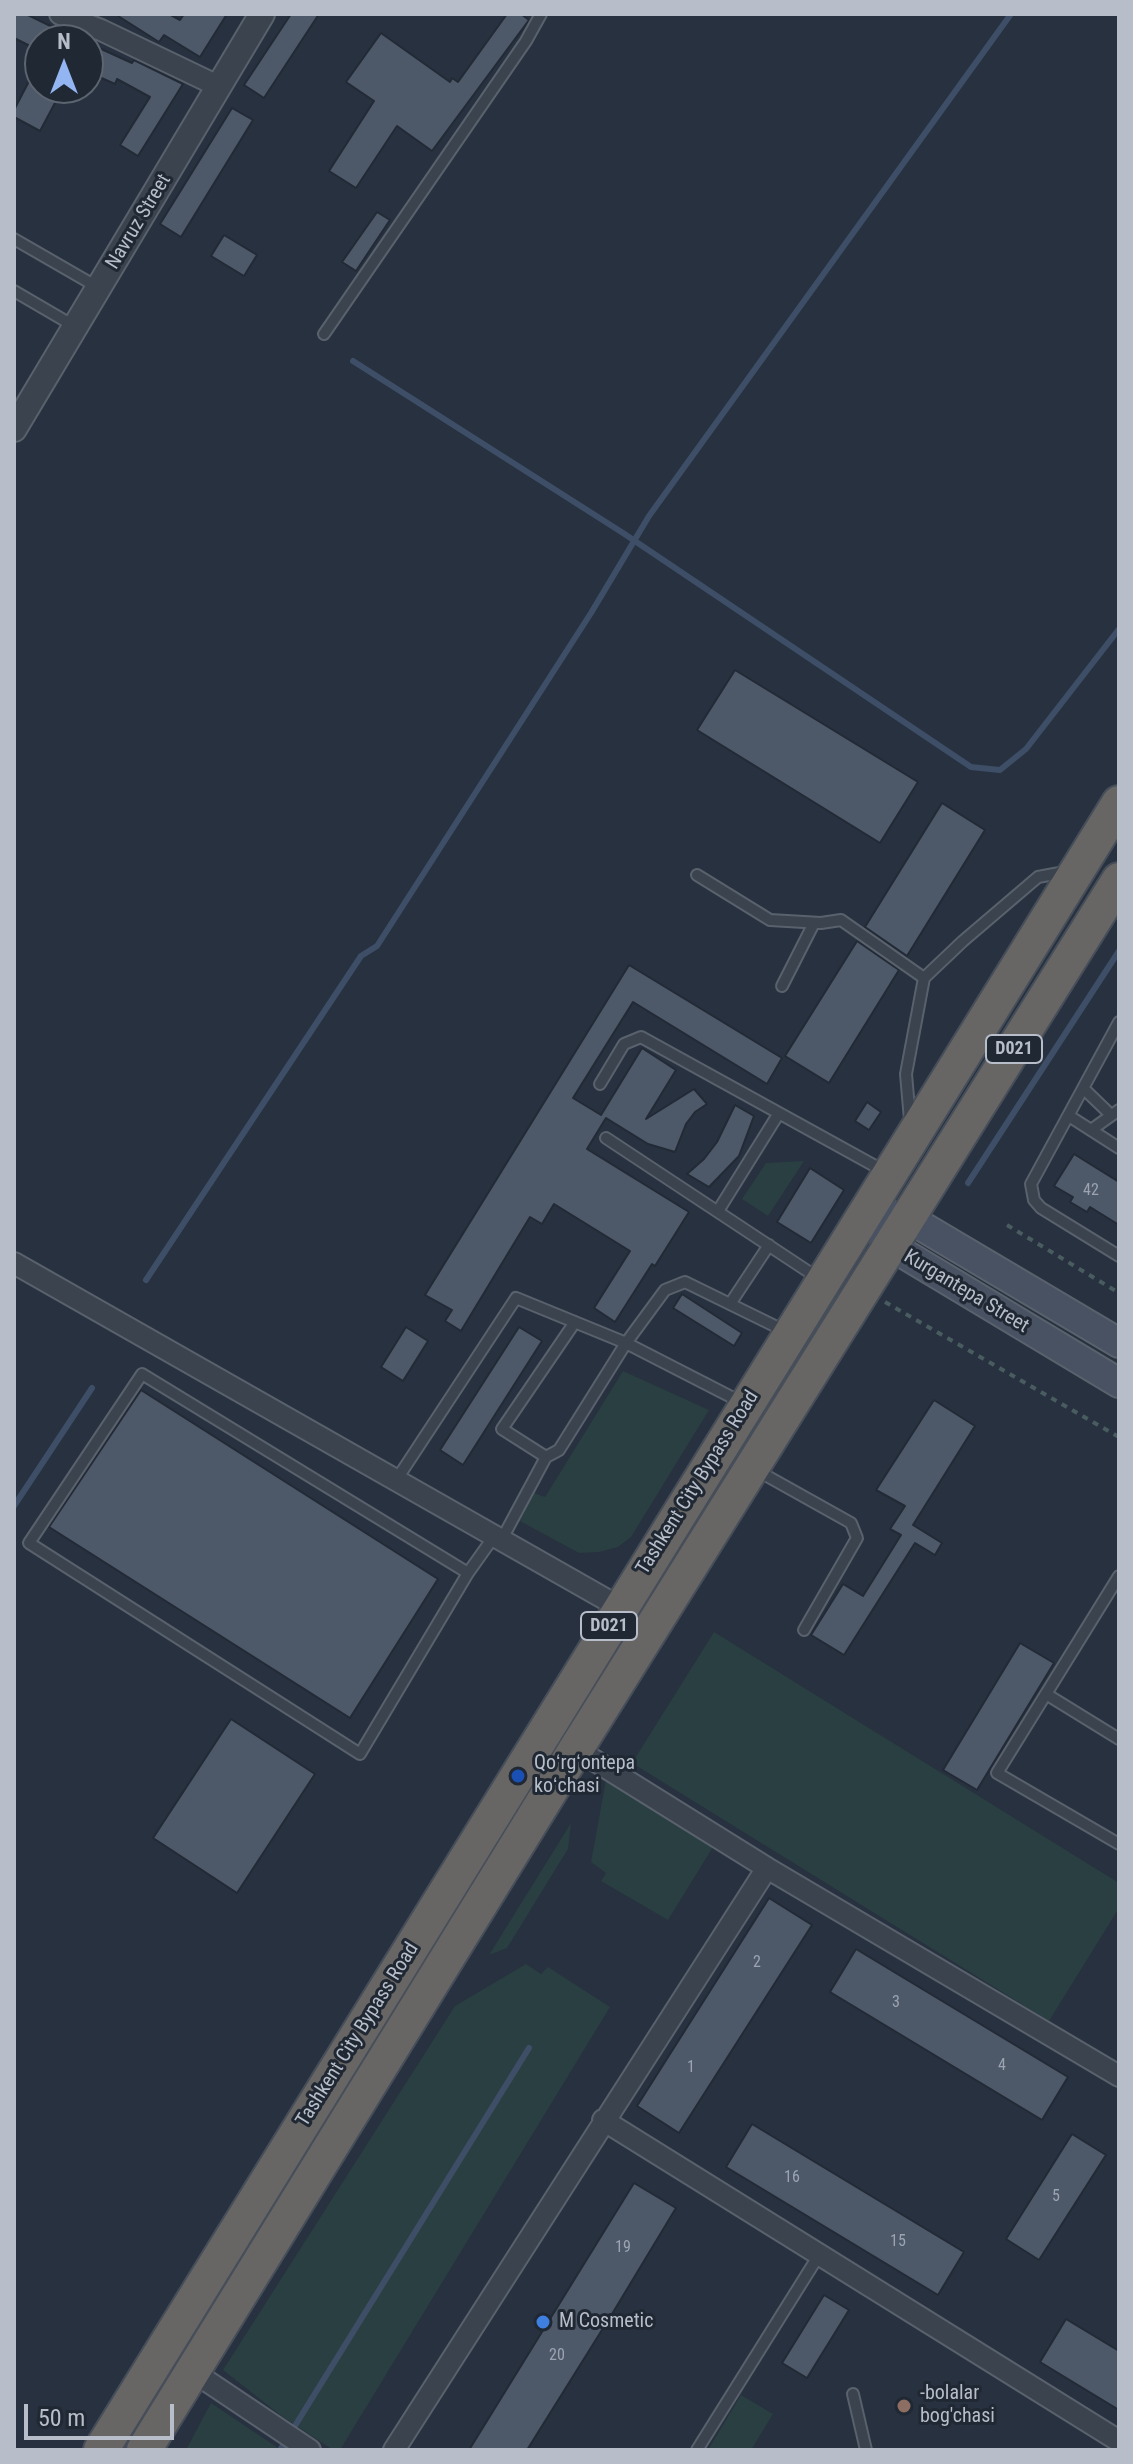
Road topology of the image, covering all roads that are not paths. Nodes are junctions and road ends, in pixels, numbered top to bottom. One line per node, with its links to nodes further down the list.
1 (60, 14): 4 (street)
2 (262, 14): 4 (street, Navruz Street)
3 (541, 14): 9 (lane)
4 (220, 87): 6 (street, Navruz Street)
5 (14, 239): 6 (lane)
6 (99, 288): 8 (street, Navruz Street)
7 (14, 291): 8 (lane)
8 (75, 327): 10 (street, Navruz Street)
9 (324, 334)
10 (14, 429)
11 (1119, 803): 12 (highway, Tashkent City Bypass Road / D021)
12 (1078, 870): 16 (lane); 26 (highway, Tashkent City Bypass Road / D021)
13 (697, 875): 15 (lane)
14 (1119, 880): 31 (highway, Tashkent City Bypass Road / D021)
15 (814, 923): 16 (lane); 17 (lane)
16 (924, 978): 26 (lane)
17 (782, 986)
18 (1119, 1022): 20 (lane)
19 (600, 1084): 22 (lane)
20 (1084, 1089): 21 (lane); 23 (lane)
21 (1115, 1112): 24 (lane)
22 (779, 1113): 28 (lane); 29 (lane)
23 (1069, 1116): 24 (lane); 33 (lane)
24 (1091, 1130): 27 (lane)
25 (606, 1138): 29 (lane)
26 (912, 1138): 28 (highway, Tashkent City Bypass Road / D021)
27 (1119, 1148)
28 (889, 1174): 30 (highway, Tashkent City Bypass Road / D021)
29 (718, 1211): 32 (lane)
30 (866, 1212): 31 (main road, Kurgantepa Street); 35 (highway, Tashkent City Bypass Road / D021)
31 (900, 1232): 40 (main road, Kurgantepa Street); 41 (main road, Kurgantepa Street); 44 (highway, Tashkent City Bypass Road / D021)
32 (769, 1245): 35 (lane); 36 (lane)
33 (1119, 1256)
34 (14, 1263): 45 (street)
35 (823, 1281): 38 (highway, Tashkent City Bypass Road / D021)
36 (730, 1304): 38 (lane); 39 (lane)
37 (575, 1322): 39 (lane); 43 (lane); 45 (lane)
38 (791, 1334): 42 (highway, Tashkent City Bypass Road / D021)
39 (626, 1343): 42 (lane); 43 (lane)
40 (1119, 1343)
41 (1119, 1383)
42 (747, 1404): 49 (highway, Tashkent City Bypass Road / D021)
43 (546, 1457): 46 (lane)
44 (753, 1468): 50 (lane); 53 (highway, Tashkent City Bypass Road / D021)
45 (397, 1479): 46 (street)
46 (498, 1537): 47 (lane); 49 (street)
47 (468, 1573): 47 (lane)
48 (1119, 1576): 51 (lane)
49 (621, 1608): 62 (highway, Tashkent City Bypass Road / D021)
50 (804, 1630)
51 (1046, 1694): 52 (lane); 54 (lane)
52 (1119, 1739)
53 (576, 1749): 55 (street); 59 (highway, Tashkent City Bypass Road / D021)
54 (1119, 1844)
55 (767, 1868): 56 (street); 57 (street)
56 (1119, 2076)
57 (603, 2120): 58 (street); 65 (street)
58 (819, 2255): 61 (street); 66 (lane)
59 (192, 2371): 63 (highway, Tashkent City Bypass Road / D021); 64 (street)
60 (853, 2394): 67 (lane)
61 (1119, 2441)
62 (101, 2450)
63 (144, 2450)
64 (310, 2450)
65 (394, 2450)
66 (697, 2450)
67 (866, 2450)

